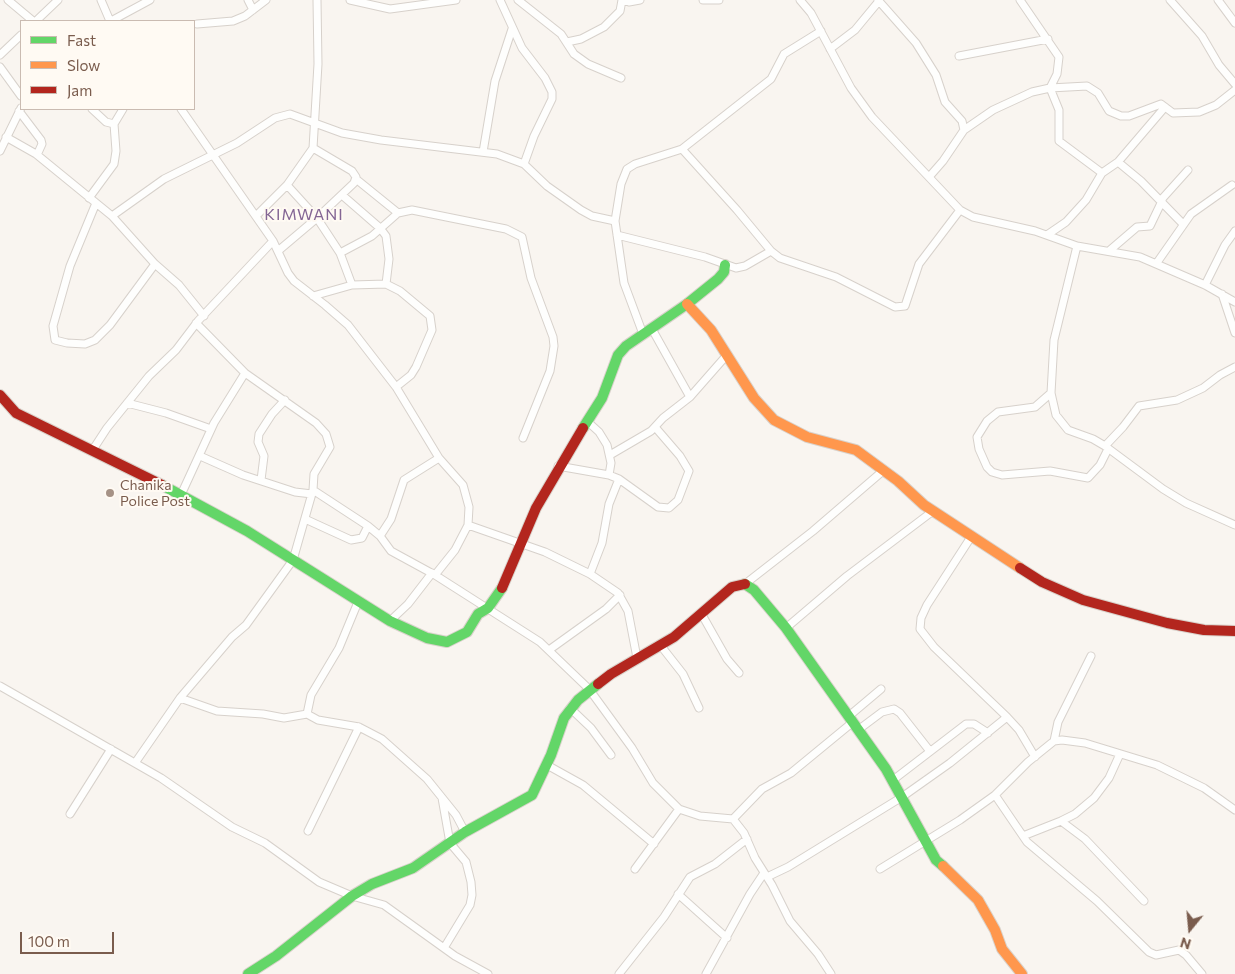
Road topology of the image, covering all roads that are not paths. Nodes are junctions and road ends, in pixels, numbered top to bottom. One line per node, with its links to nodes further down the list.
1 (8, 0): 22 (street)
2 (58, 0): 23 (street)
3 (101, 0): 24 (street)
4 (150, 0): 25 (street)
5 (248, 0): 21 (street)
6 (266, 0): 21 (street)
7 (317, 0): 48 (street)
8 (350, 0): 9 (street)
9 (456, 0)
10 (500, 0): 28 (street)
11 (518, 0): 32 (street)
12 (623, 0): 13 (street); 32 (street)
13 (640, 0)
14 (703, 0): 15 (street)
15 (719, 0)
16 (800, 0): 29 (street)
17 (1020, 0): 31 (street)
18 (1170, 0): 38 (street)
19 (1218, 0): 26 (street)
20 (879, 1): 33 (street); 50 (street)
21 (254, 10): 27 (street)
22 (34, 20)
23 (36, 20)
24 (111, 20)
25 (113, 20)
26 (1235, 23)
27 (197, 24)
28 (512, 29): 54 (street); 58 (street)
29 (821, 31): 33 (street); 53 (street)
30 (20, 36): 34 (street)
31 (1048, 39): 35 (street); 39 (street)
32 (567, 42): 37 (street)
33 (830, 49): 61 (street)
34 (0, 55)
35 (960, 56)
36 (0, 67): 41 (street)
37 (621, 78)
38 (1235, 84)
39 (1050, 88): 42 (street); 50 (street); 60 (street)
40 (1235, 90): 42 (street)
41 (20, 95)
42 (1165, 107): 57 (street)
43 (20, 109): 51 (street)
44 (21, 110): 56 (street)
45 (93, 110): 49 (street)
46 (123, 110): 49 (street)
47 (182, 110): 55 (street)
48 (315, 123): 52 (street); 54 (street); 55 (street)
49 (114, 124): 66 (street)
50 (964, 130): 61 (street)
51 (2, 144): 56 (street)
52 (314, 148): 62 (street); 63 (street)
53 (682, 149): 74 (street); 83 (street)
54 (483, 152): 58 (street)
55 (213, 153): 71 (street); 72 (street)
56 (37, 155): 66 (street)
57 (1118, 162): 60 (street); 67 (street)
58 (524, 164): 74 (street)
59 (1188, 170): 67 (street)
60 (1102, 173): 78 (street)
61 (929, 177): 69 (street)
62 (356, 179): 65 (street); 70 (street)
63 (287, 185): 72 (street); 73 (street)
64 (1232, 185): 75 (street)
65 (342, 195): 73 (street); 76 (street)
66 (89, 198): 68 (street)
67 (1162, 201): 75 (street); 84 (street)
68 (96, 203): 71 (street); 86 (street)
69 (960, 210): 78 (street); 83 (street)
70 (398, 213): 76 (street); 112 (street)
71 (112, 216): 86 (street)
72 (256, 216): 80 (street)
73 (318, 218): 82 (street); 85 (street)
74 (615, 221): 79 (street)
75 (1183, 224): 87 (street)
76 (380, 228): 85 (street); 89 (street)
77 (1235, 231): 91 (street)
78 (1047, 235): 81 (street)
79 (617, 236): 88 (street); 98 (street)
80 (273, 241): 82 (street); 96 (street)
81 (1077, 246): 84 (street); 104 (street)
82 (278, 251): 93 (street)
83 (770, 251): 88 (street)
84 (1109, 251): 87 (street)
85 (340, 254): 90 (street)
86 (155, 264): 96 (street)
87 (1156, 264): 91 (street)
88 (725, 265): 95 (street)
89 (386, 284): 90 (street); 103 (street)
90 (352, 285): 93 (street)
91 (1205, 285): 92 (street)
92 (1222, 294): 94 (street); 99 (street)
93 (313, 296): 103 (street)
94 (1235, 302)
95 (687, 304): 98 (street); 100 (street)
96 (204, 316): 97 (street)
97 (196, 323): 102 (street); 108 (street)
98 (648, 331): 106 (street); 109 (street)
99 (1235, 333)
100 (726, 356): 106 (street); 119 (street)
101 (1235, 367): 113 (street)
102 (245, 373): 107 (street); 111 (street)
103 (396, 387): 117 (street)
104 (1051, 393): 113 (street); 113 (street)
105 (0, 395): 114 (street)
106 (690, 397): 110 (street)
107 (285, 400): 122 (street); 123 (street)
108 (128, 403): 111 (street); 114 (street)
109 (588, 422): 115 (street); 118 (street)
110 (655, 427): 115 (street); 121 (street)
111 (211, 429): 116 (street)
112 (523, 438)
113 (1107, 448): 127 (street)
114 (92, 451): 124 (street)
115 (610, 455): 120 (street)
116 (200, 456): 122 (street); 124 (street)
117 (439, 458): 128 (street); 130 (street)
118 (558, 466): 120 (street); 132 (street)
119 (884, 470): 125 (street); 136 (street)
120 (609, 475): 121 (street)
121 (618, 478): 135 (street)
122 (261, 480): 123 (street)
123 (312, 492): 126 (street); 129 (street)
124 (180, 497): 133 (street)
125 (933, 511): 131 (street); 142 (street)
126 (305, 519): 129 (street); 133 (street)
127 (1234, 522)
128 (468, 525): 132 (street); 134 (street)
129 (368, 526): 130 (street)
130 (380, 536): 134 (street)
131 (971, 536): 143 (street); 156 (street)
132 (520, 543): 135 (street); 139 (street)
133 (292, 560): 138 (street); 152 (street)
134 (434, 574): 139 (street); 141 (street)
135 (590, 574): 137 (street)
136 (745, 584): 140 (street); 142 (street)
137 (620, 596): 145 (street); 147 (street)
138 (358, 602): 141 (street); 155 (street)
139 (488, 608): 141 (street); 145 (street)
140 (701, 613): 144 (street); 148 (street)
141 (390, 621)
142 (786, 628): 157 (street)
143 (1235, 631)
144 (661, 646): 147 (street); 154 (street)
145 (549, 650): 150 (street)
146 (1091, 656): 160 (street)
147 (637, 658): 150 (street)
148 (739, 673)
149 (0, 686): 161 (street)
150 (589, 689): 153 (street); 172 (street)
151 (881, 689): 157 (street)
152 (180, 698): 155 (street); 166 (street)
153 (570, 708): 164 (street); 167 (street)
154 (699, 708)
155 (308, 714): 158 (street)
156 (1007, 717): 159 (street); 165 (street)
157 (854, 723): 162 (street); 168 (street); 175 (street)
158 (359, 727): 170 (street); 177 (street)
159 (988, 732): 162 (street); 171 (street)
160 (1054, 741): 163 (street); 165 (street)
161 (111, 749): 166 (street); 174 (street)
162 (929, 750): 168 (street)
163 (1120, 754): 173 (street); 176 (street)
164 (611, 755)
165 (1035, 757): 169 (street)
166 (135, 763): 188 (street)
167 (547, 765): 178 (street); 183 (street)
168 (893, 780): 171 (street)
169 (996, 795): 179 (street); 181 (street)
170 (442, 797): 178 (street); 182 (street)
171 (902, 797): 181 (street); 186 (street)
172 (679, 809): 175 (street); 183 (street)
173 (1235, 810)
174 (70, 814)
175 (733, 819): 180 (street)
176 (1061, 821): 179 (street); 189 (street)
177 (308, 831)
178 (465, 832): 182 (street)
179 (1023, 836): 198 (street)
180 (746, 839): 186 (street); 187 (street)
181 (925, 841): 185 (street); 197 (street)
182 (450, 843): 188 (street); 191 (street)
183 (654, 844): 184 (street)
184 (635, 869)
185 (880, 869)
186 (766, 875): 190 (street); 196 (street)
187 (678, 894): 190 (street); 194 (street)
188 (352, 896): 191 (street); 192 (street)
189 (1144, 900)
190 (727, 938): 195 (street)
191 (444, 948): 193 (street)
192 (248, 974)
193 (488, 974)
194 (619, 974)
195 (706, 974)
196 (831, 974)
197 (1022, 974)
198 (1202, 974)

